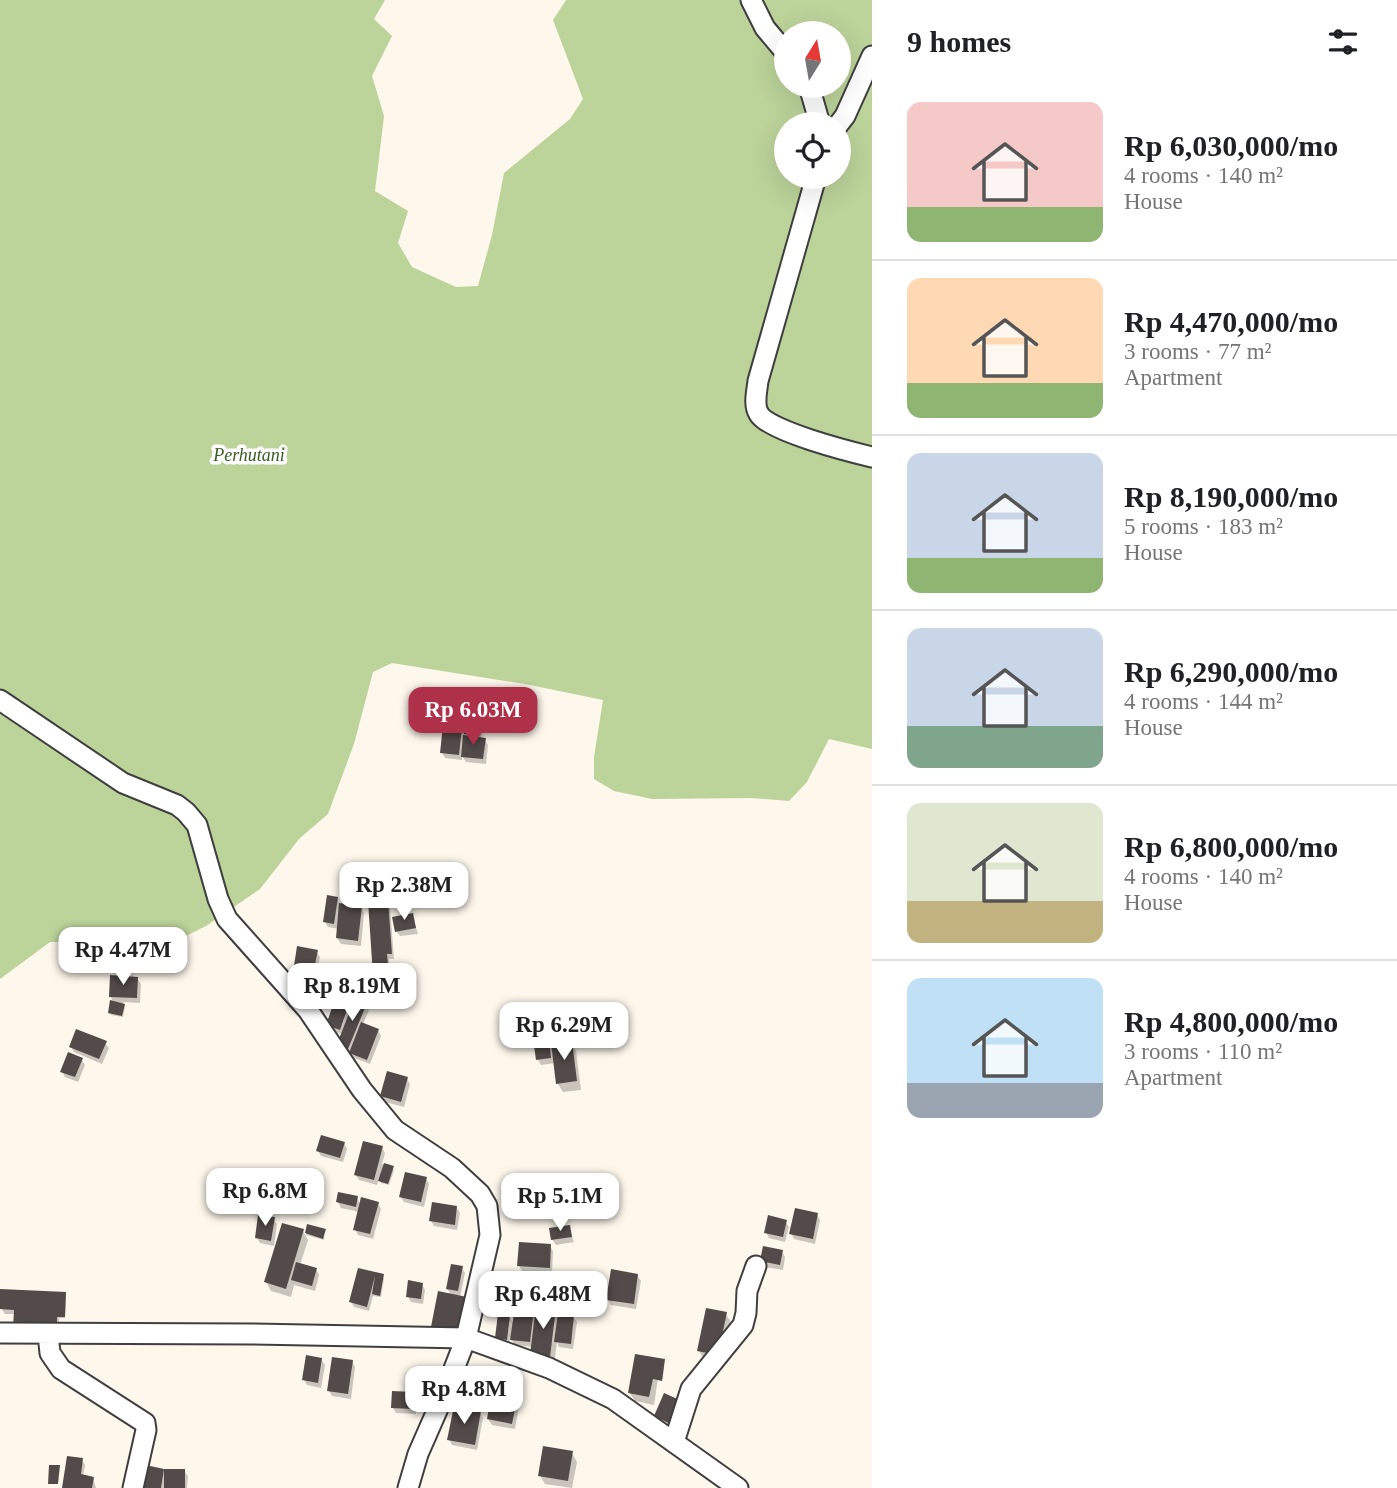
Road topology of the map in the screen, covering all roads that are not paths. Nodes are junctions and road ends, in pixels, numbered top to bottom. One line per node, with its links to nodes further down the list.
1 (751, 0): 2 (street)
2 (774, 38)
3 (872, 56): 4 (street)
4 (847, 112)
5 (813, 189): 6 (street)
6 (872, 457)
7 (0, 700): 11 (street)
8 (756, 1266): 12 (street)
9 (0, 1333): 10 (street)
10 (48, 1334): 11 (street); 13 (street)
11 (466, 1338): 12 (street); 14 (street)
12 (674, 1442): 15 (street)
13 (133, 1488)
14 (408, 1488)
15 (738, 1488)

